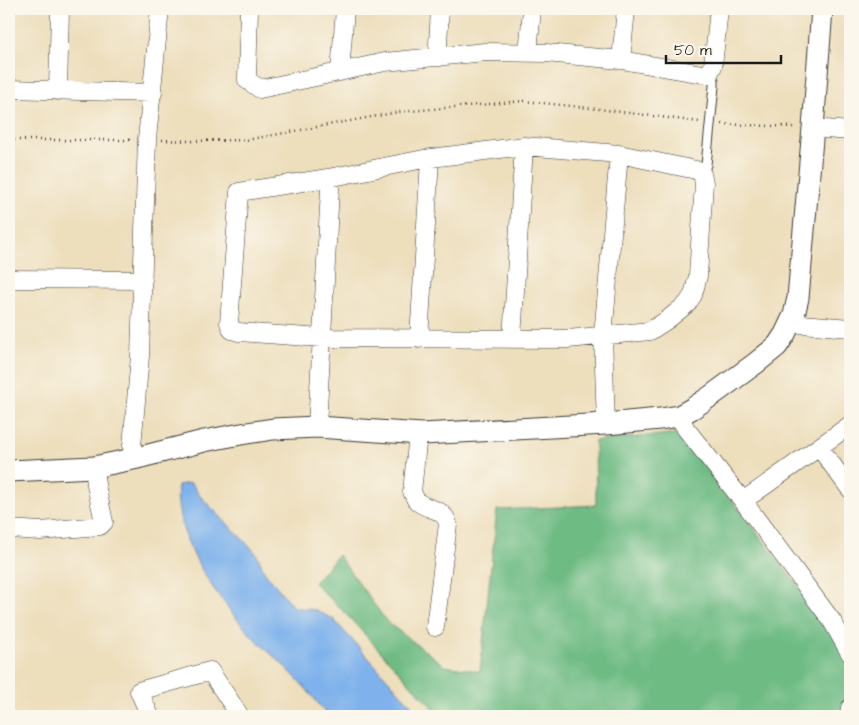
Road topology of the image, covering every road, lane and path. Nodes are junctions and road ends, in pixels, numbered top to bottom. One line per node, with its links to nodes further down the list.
1 (60, 9): 16 (street)
2 (160, 9): 17 (street)
3 (249, 9): 13 (street)
4 (346, 9): 13 (street)
5 (440, 9): 11 (street)
6 (532, 9): 10 (street)
7 (626, 9): 12 (street)
8 (719, 9): 14 (street)
9 (822, 9): 19 (street)
10 (528, 53): 11 (street); 12 (street)
11 (440, 57): 13 (street)
12 (621, 60): 14 (street)
13 (340, 72)
14 (709, 74): 18 (lane)
15 (9, 89): 16 (street)
16 (58, 91): 17 (street)
17 (153, 93): 21 (street)
18 (710, 124): 19 (path); 21 (path); 26 (lane)
19 (813, 128): 20 (street); 30 (street)
20 (850, 131)
21 (147, 139): 22 (path); 29 (street)
22 (9, 140)
23 (524, 146): 24 (street); 25 (street); 35 (street)
24 (619, 154): 26 (street); 32 (street)
25 (430, 159): 27 (street); 34 (street)
26 (702, 174): 32 (street)
27 (328, 178): 33 (street); 33 (street)
28 (9, 279): 29 (street)
29 (143, 280): 42 (street)
30 (790, 322): 31 (street); 36 (street)
31 (850, 328)
32 (603, 336): 35 (street); 37 (street)
33 (322, 338): 34 (street); 39 (street)
34 (419, 339): 35 (street)
35 (512, 339)
36 (679, 416): 37 (street); 46 (street)
37 (606, 424): 40 (street)
38 (850, 424): 41 (street)
39 (317, 427): 40 (street); 42 (street)
40 (418, 434): 48 (street)
41 (819, 447): 45 (street); 46 (street)
42 (133, 459): 43 (street)
43 (94, 468): 44 (street); 47 (street)
44 (9, 471)
45 (850, 489)
46 (743, 502): 49 (street)
47 (9, 529)
48 (435, 627)
49 (850, 653)
50 (850, 708): 53 (street)
51 (150, 716): 52 (street)
52 (240, 716)
53 (849, 716)

